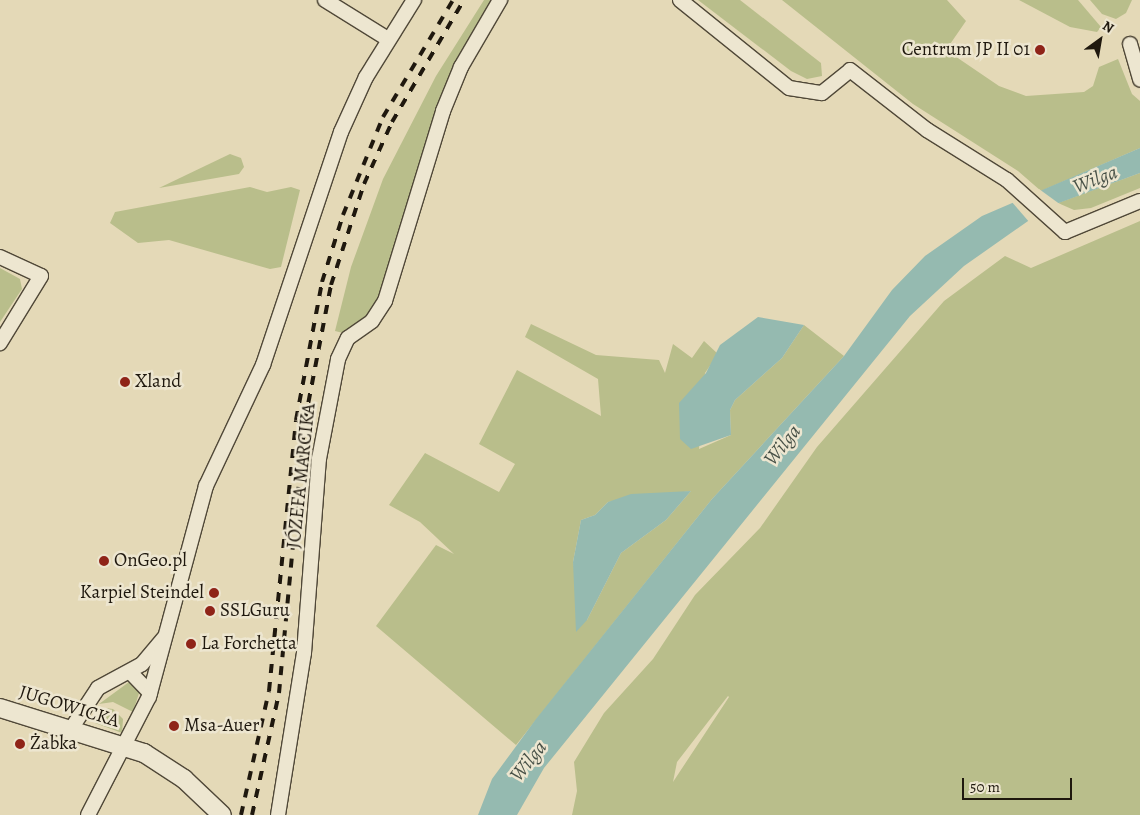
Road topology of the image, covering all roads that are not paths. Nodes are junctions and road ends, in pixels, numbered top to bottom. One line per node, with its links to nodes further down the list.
1 (325, 0): 5 (street)
2 (414, 0): 5 (street)
3 (500, 0): 19 (street, JÓZEFA MARCIKA)
4 (680, 0): 8 (street)
5 (388, 39): 11 (street)
6 (1130, 44): 7 (street)
7 (1140, 80)
8 (1140, 201)
9 (0, 257): 10 (street)
10 (0, 343)
11 (171, 626): 12 (street); 13 (street)
12 (130, 672): 13 (street); 15 (street)
13 (150, 693): 16 (street)
14 (0, 708): 15 (street, JUGOWICKA)
15 (72, 729): 16 (street, JUGOWICKA)
16 (126, 746): 17 (street); 18 (street, JUGOWICKA)
17 (88, 815)
18 (222, 815)
19 (278, 815)

